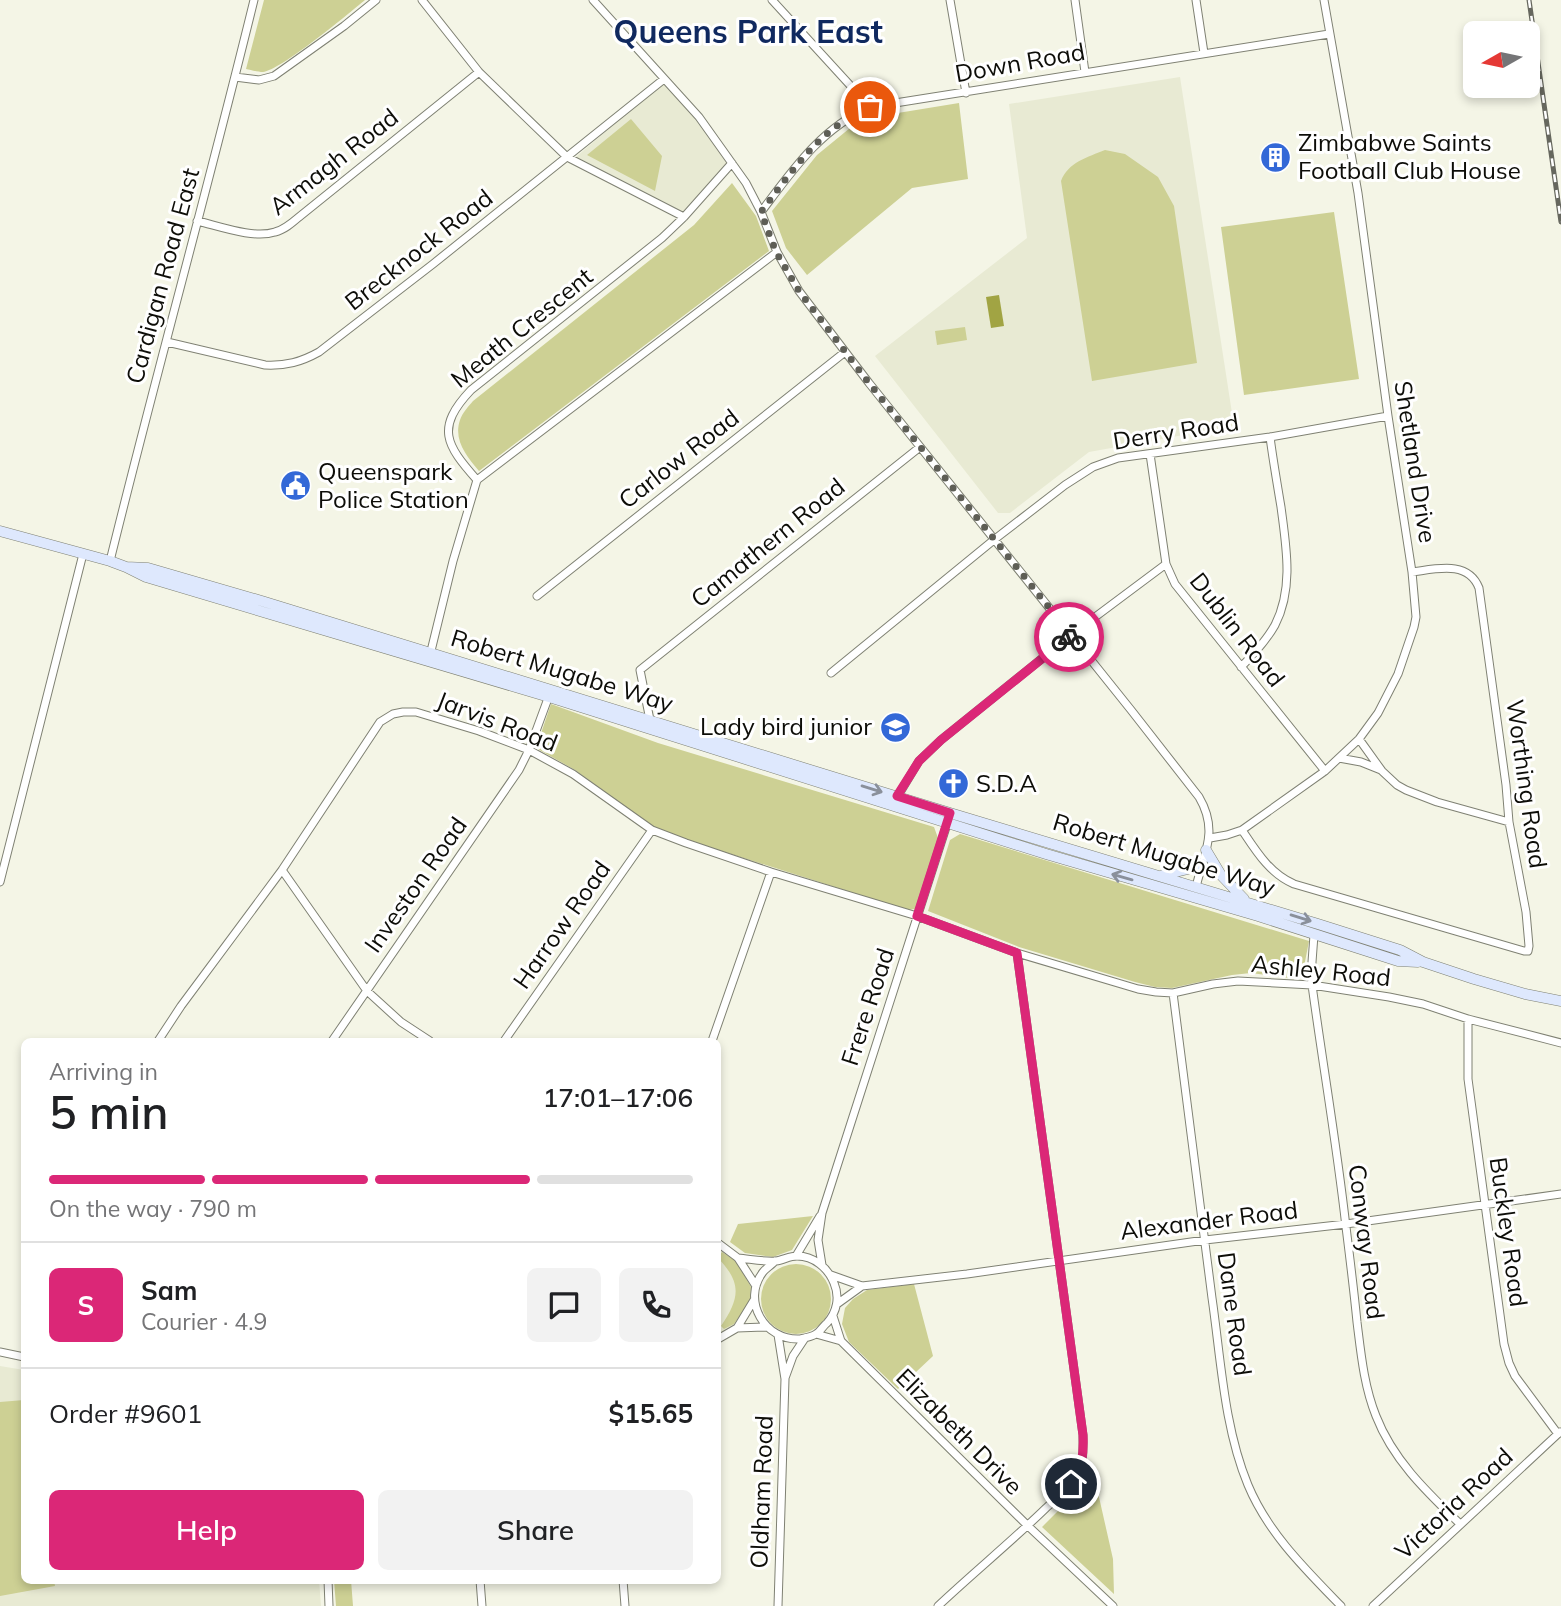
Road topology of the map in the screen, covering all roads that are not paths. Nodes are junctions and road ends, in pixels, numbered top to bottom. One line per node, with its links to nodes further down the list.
1 (254, 0): 14 (street, Cardigan Road East)
2 (376, 0): 14 (street)
3 (422, 0): 12 (street)
4 (593, 0): 15 (street)
5 (772, 0): 17 (street)
6 (950, 0): 16 (street)
7 (1075, 0): 13 (street)
8 (1196, 0): 11 (street)
9 (1324, 0): 10 (street, Shetland Drive)
10 (1329, 34): 11 (street, Down Road); 26 (street, Shetland Drive)
11 (1204, 53): 13 (street, Down Road)
12 (479, 72): 18 (street); 22 (street, Armagh Road)
13 (1085, 72): 16 (street, Down Road)
14 (235, 76): 22 (street, Cardigan Road East)
15 (664, 79): 18 (street, Brecknock Road); 19 (street)
16 (965, 93): 17 (street, Down Road)
17 (870, 107): 20 (street, Down Road)
18 (567, 157): 21 (street); 24 (street, Brecknock Road)
19 (732, 163): 20 (street); 21 (street, Meath Crescent)
20 (761, 212): 23 (street)
21 (684, 217): 30 (street, Meath Crescent)
22 (197, 221): 24 (street, Cardigan Road East)
23 (776, 252): 25 (street); 30 (street)
24 (167, 342): 34 (street, Cardigan Road East)
25 (845, 352): 28 (street); 37 (street, Carlow Road)
26 (1388, 416): 27 (street, Derry Road); 36 (street, Shetland Drive)
27 (1270, 436): 29 (street, Derry Road); 40 (street)
28 (920, 446): 32 (street); 43 (street, Camathern Road)
29 (1150, 454): 32 (street, Derry Road); 35 (street, Dublin Road)
30 (477, 480): 39 (street)
31 (0, 531): 33 (main road, Robert Mugabe Way)
32 (995, 540): 38 (street); 41 (street, Derry Road)
33 (83, 554): 34 (main road, Robert Mugabe Way); 59 (street)
34 (110, 561): 39 (main road, Robert Mugabe Way)
35 (1166, 564): 38 (street); 40 (street, Dublin Road)
36 (1412, 572): 44 (street, Shetland Drive); 51 (street, Worthing Road)
37 (537, 596)
38 (1071, 635): 49 (street); 54 (street)
39 (429, 657): 42 (main road, Robert Mugabe Way)
40 (1241, 667): 47 (street, Dublin Road)
41 (831, 673)
42 (550, 693): 43 (main road, Robert Mugabe Way); 45 (street, Investon Road); 49 (main road, Robert Mugabe Way)
43 (650, 720): 49 (main road, Robert Mugabe Way, one-way to 49)
44 (1359, 739): 46 (street, Shetland Drive); 48 (street)
45 (529, 750): 52 (street, Jarvis Road); 57 (street, Jarvis Road); 69 (street, Investon Road)
46 (1339, 758): 47 (street, Shetland Drive); 48 (street)
47 (1325, 771): 53 (street, Shetland Drive)
48 (1382, 771): 51 (street)
49 (895, 801): 50 (main road, Robert Mugabe Way)
50 (949, 818): 60 (main road, Robert Mugabe Way); 64 (street, Frere Road)
51 (1509, 822): 53 (street, Worthing Road)
52 (652, 830): 58 (street, Jarvis Road); 76 (street, Harrow Road)
53 (1242, 830): 54 (street, Shetland Drive)
54 (1210, 838): 55 (street)
55 (1206, 850): 56 (street); 62 (main road)
56 (1202, 864): 60 (main road); 61 (street)
57 (282, 870): 69 (street); 73 (street, Jarvis Road)
58 (771, 872): 64 (street, Jarvis Road); 77 (street)
59 (0, 882)
60 (1158, 882): 61 (main road, Robert Mugabe Way); 63 (main road, Robert Mugabe Way)
61 (1196, 887): 62 (main road, Robert Mugabe Way); 63 (street)
62 (1248, 902): 67 (main road, Robert Mugabe Way, one-way to 67)
63 (1220, 906): 65 (main road, Robert Mugabe Way)
64 (917, 916): 66 (street, Ashley Road); 81 (street, Frere Road)
65 (1314, 935): 67 (main road, Robert Mugabe Way); 68 (street, Conway Road)
66 (1017, 953): 70 (street, Ashley Road); 87 (street)
67 (1423, 962): 71 (main road, Robert Mugabe Way)
68 (1312, 985): 70 (street, Ashley Road); 72 (street, Ashley Road); 82 (street, Conway Road)
69 (367, 990): 74 (street, Investon Road); 75 (street)
70 (1173, 993): 83 (street, Dane Road)
71 (1561, 1001)
72 (1468, 1019): 78 (street, Ashley Road); 80 (street, Buckley Road)
73 (160, 1038)
74 (334, 1038)
75 (425, 1038)
76 (505, 1038)
77 (713, 1038)
78 (1561, 1043)
79 (1561, 1194): 80 (street, Alexander Road)
80 (1486, 1204): 82 (street, Alexander Road); 106 (street, Buckley Road)
81 (822, 1213): 85 (street, Frere Road); 89 (street, Frere Road)
82 (1346, 1224): 83 (street, Alexander Road); 107 (street, Conway Road)
83 (1205, 1240): 87 (street, Alexander Road); 118 (street, Dane Road)
84 (721, 1245): 86 (street)
85 (796, 1256): 88 (street); 89 (street)
86 (738, 1258): 88 (street); 91 (street)
87 (1059, 1260): 92 (street, Alexander Road); 108 (street)
88 (775, 1261): 91 (street)
89 (822, 1265): 90 (street)
90 (831, 1275): 92 (street, Alexander Road); 94 (street)
91 (756, 1286): 93 (street)
92 (862, 1286): 94 (street, Alexander Road)
93 (754, 1300): 96 (street); 97 (street)
94 (837, 1304): 95 (street)
95 (833, 1316): 98 (street); 102 (street, Elizabeth Drive)
96 (767, 1327): 97 (street); 99 (street)
97 (737, 1328): 100 (street)
98 (816, 1334): 101 (street); 102 (street, Elizabeth Drive)
99 (778, 1335): 101 (street); 105 (street, Oldham Road)
100 (721, 1337)
101 (805, 1338): 105 (street, Oldham Road)
102 (841, 1341): 108 (street, Elizabeth Drive)
103 (0, 1352): 104 (street)
104 (21, 1356)
105 (785, 1379): 115 (street, Oldham Road)
106 (1560, 1432): 107 (street, Victoria Road)
107 (1460, 1524): 119 (street, Victoria Road)
108 (1028, 1527): 116 (street); 117 (street, Elizabeth Drive)
109 (328, 1584): 112 (street)
110 (480, 1584): 113 (street)
111 (623, 1584): 114 (street)
112 (329, 1606)
113 (482, 1606)
114 (625, 1606)
115 (778, 1606)
116 (938, 1606)
117 (1113, 1606)
118 (1341, 1606)
119 (1373, 1606)

